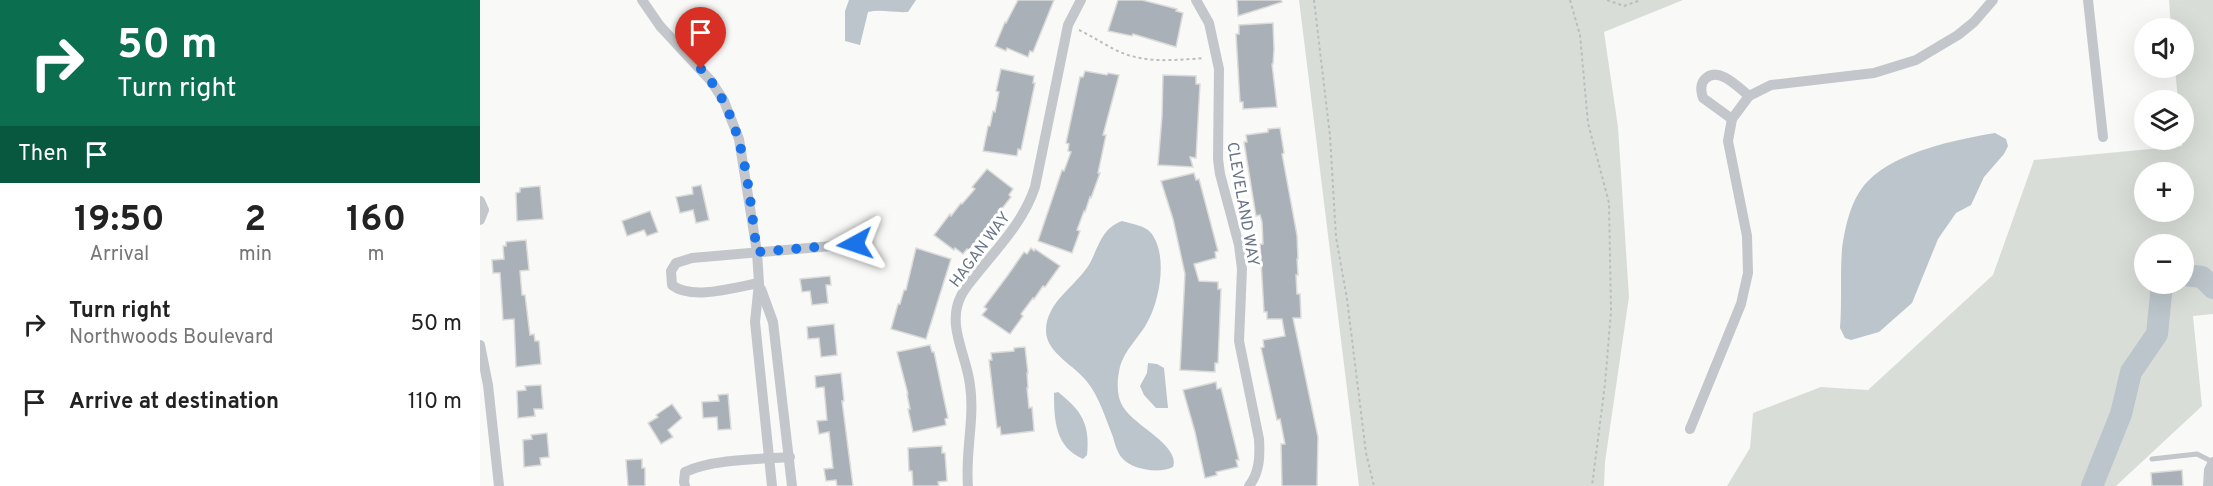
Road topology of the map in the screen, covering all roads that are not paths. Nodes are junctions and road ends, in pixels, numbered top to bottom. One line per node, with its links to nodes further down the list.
1 (642, 0): 12 (street)
2 (1081, 0): 24 (street, HAGAN WAY)
3 (1196, 0): 25 (street, CLEVELAND WAY)
4 (1993, 0): 6 (street)
5 (2088, 0): 8 (street)
6 (1749, 96): 7 (street); 7 (street)
7 (1732, 119): 15 (street)
8 (2103, 137)
9 (480, 201): 10 (street)
10 (480, 220)
11 (855, 244): 12 (street)
12 (757, 252): 13 (street); 13 (street)
13 (759, 283): 16 (street); 17 (street)
14 (480, 345): 20 (street)
15 (1690, 429)
16 (790, 457): 17 (street); 23 (street)
17 (768, 458): 21 (street); 22 (street)
18 (2152, 459): 19 (lane)
19 (2213, 462): 26 (street)
20 (499, 486)
21 (686, 486)
22 (772, 486)
23 (792, 486)
24 (968, 486)
25 (1249, 486)
26 (2208, 486)

